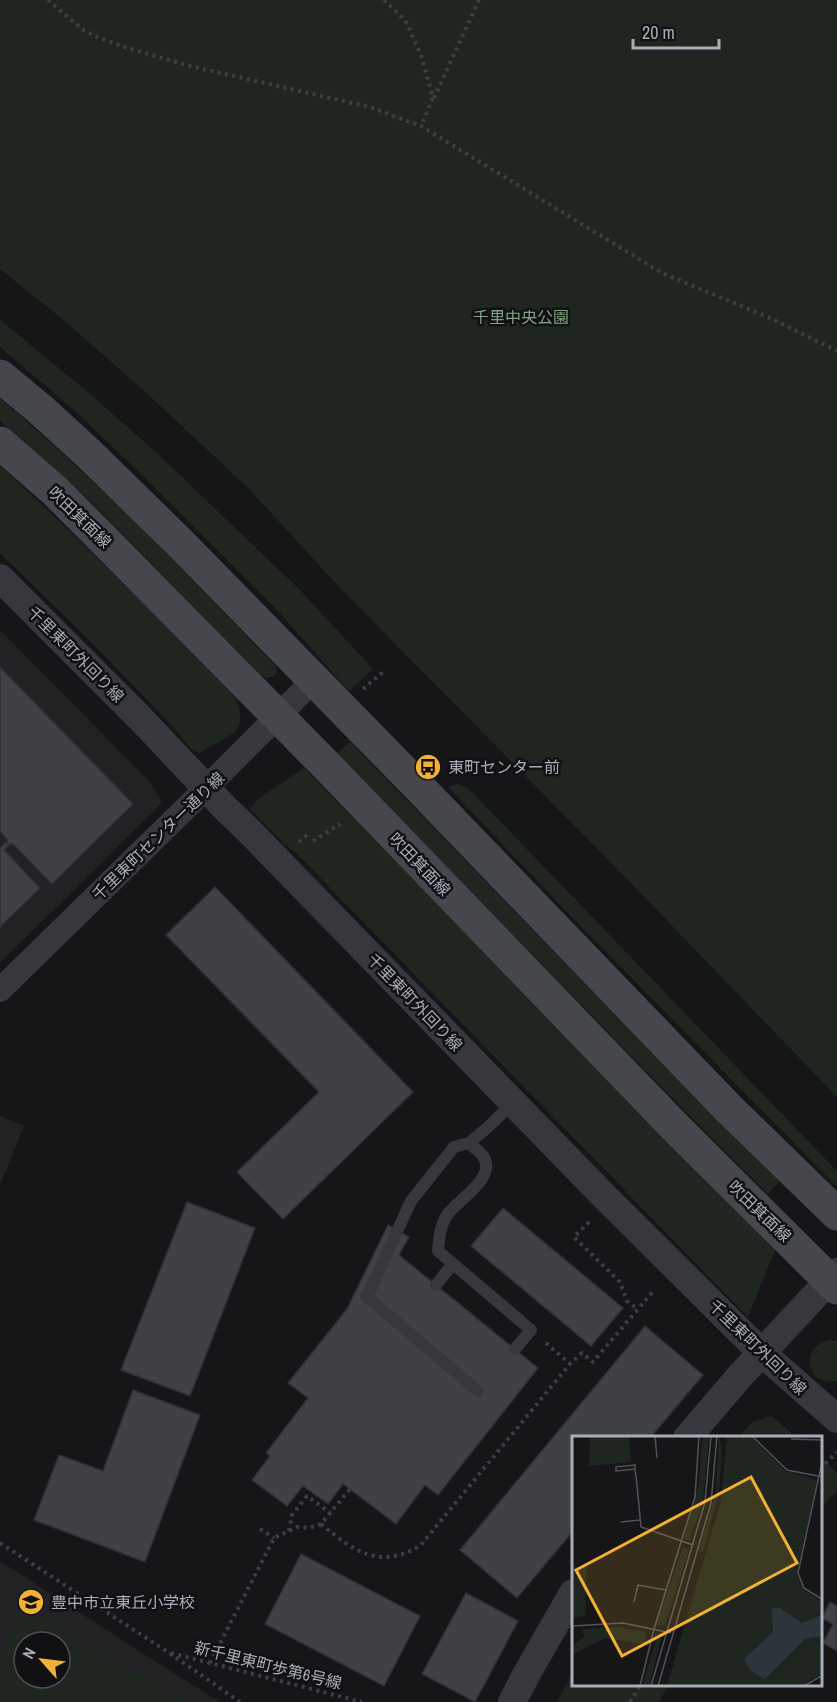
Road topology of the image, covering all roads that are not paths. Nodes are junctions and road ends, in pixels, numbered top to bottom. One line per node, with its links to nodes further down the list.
1 (0, 376): 4 (main road)
2 (0, 443): 5 (main road, 吹田箕面線)
3 (0, 578): 6 (street, 千里東町外回り線)
4 (314, 680): 5 (street, 千里東町センター通り線); 10 (main road)
5 (278, 717): 6 (street, 千里東町センター通り線); 12 (main road, 吹田箕面線)
6 (206, 789): 7 (street, 千里東町センター通り線); 8 (street, 千里東町外回り線)
7 (0, 990)
8 (513, 1102): 9 (lane); 15 (street, 千里東町外回り線)
9 (469, 1143): 11 (lane); 16 (lane)
10 (837, 1214)
11 (452, 1265): 13 (lane); 14 (lane)
12 (834, 1280): 15 (street)
13 (436, 1285)
14 (515, 1349)
15 (762, 1353): 17 (street, 千里東町外回り線); 18 (street)
16 (478, 1391)
17 (837, 1419)
18 (689, 1436)
19 (572, 1595): 20 (street)
20 (512, 1702)

